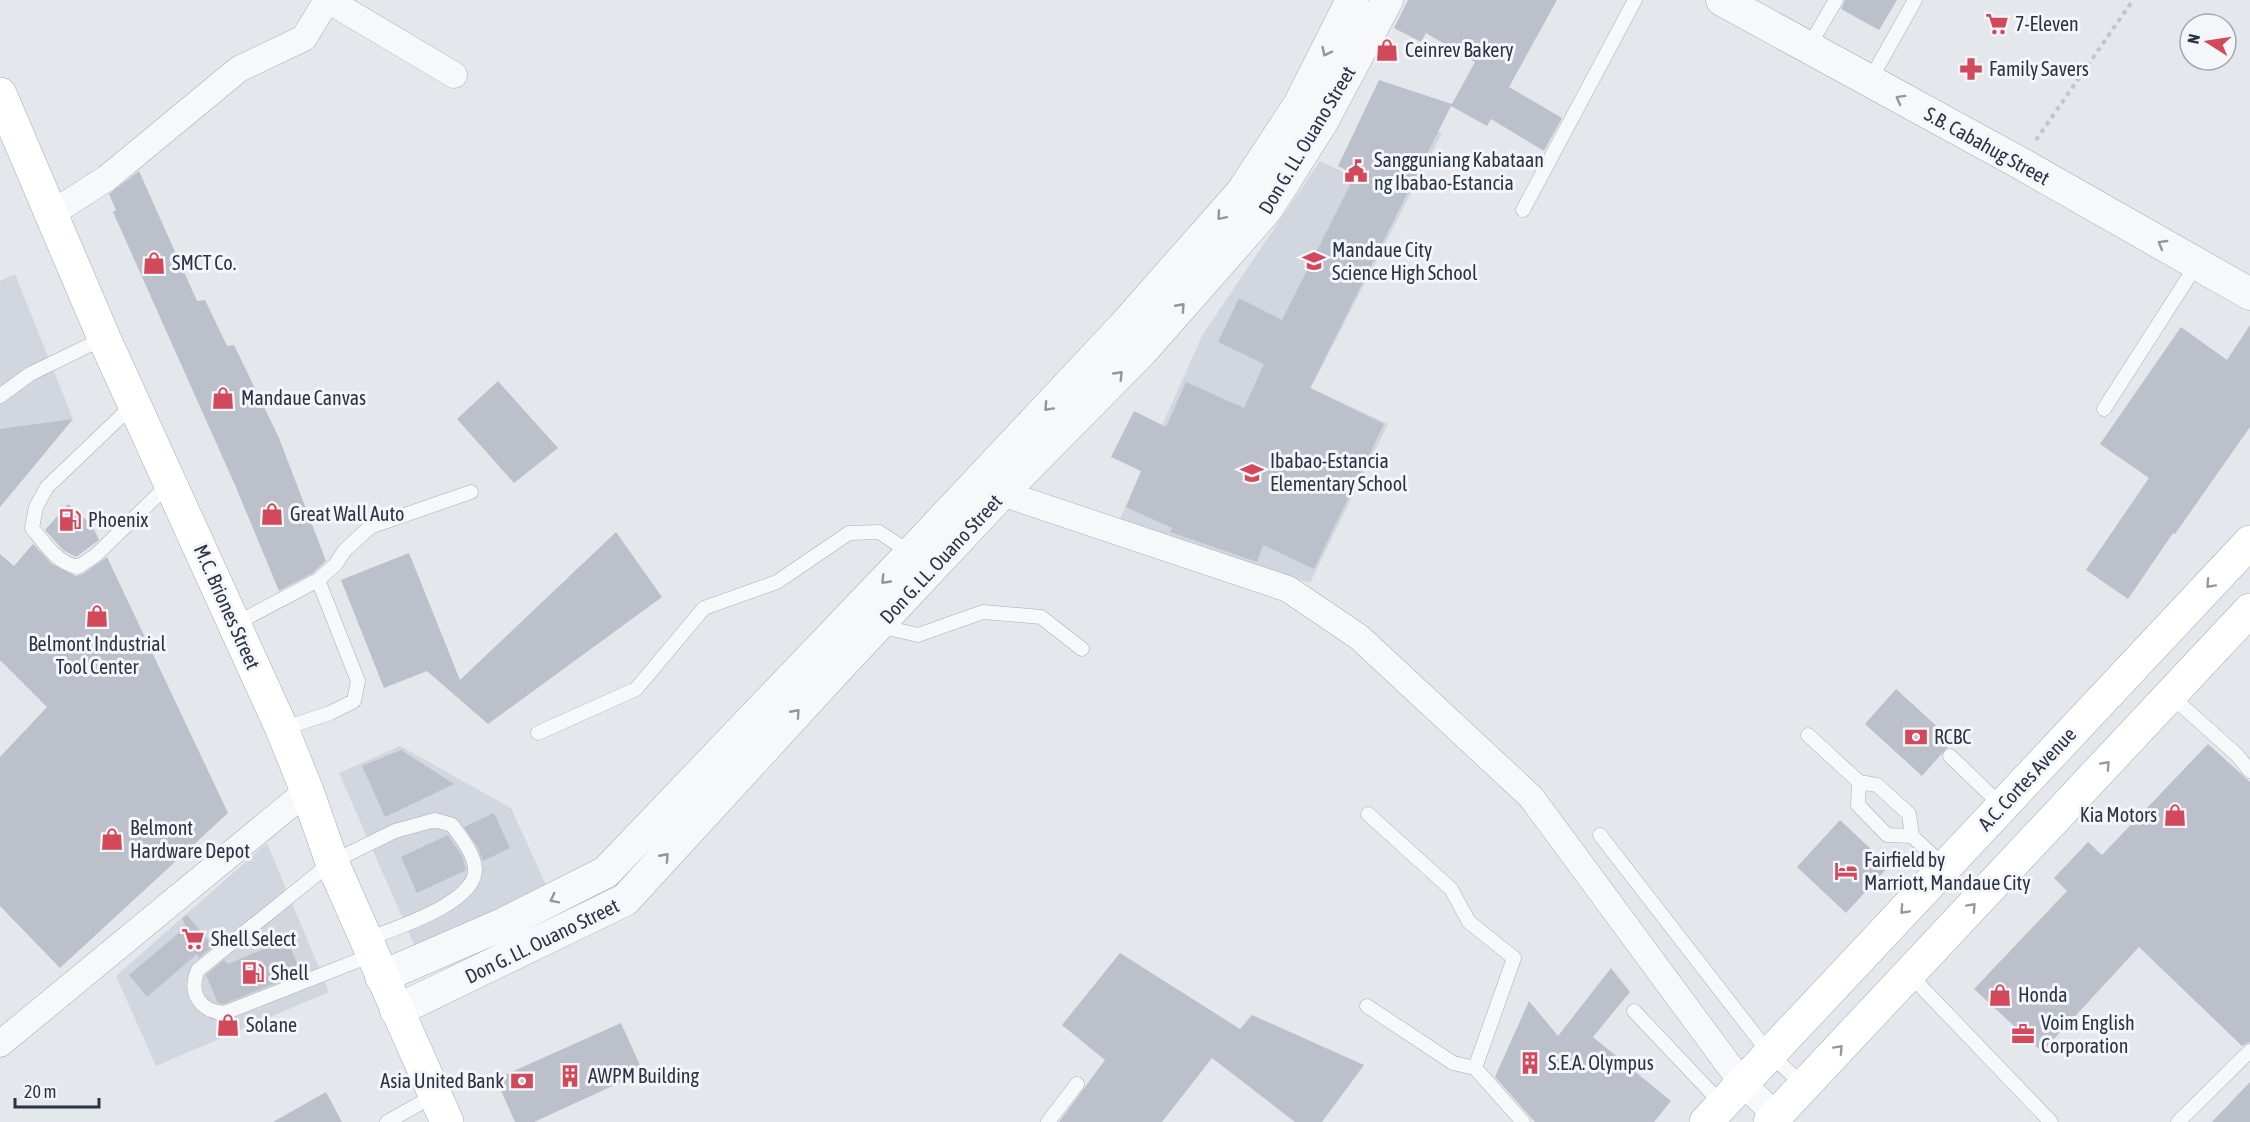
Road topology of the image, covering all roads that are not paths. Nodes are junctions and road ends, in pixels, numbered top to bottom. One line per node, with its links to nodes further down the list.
1 (327, 0): 9 (street); 14 (street)
2 (1352, 0): 12 (street, Don G. LL. Ouano Street, one-way to 12)
3 (1388, 0): 12 (street, Don G. LL. Ouano Street)
4 (1635, 0): 13 (lane)
5 (1722, 0): 8 (street, S.B. Cabahug Street)
6 (1836, 0): 8 (lane)
7 (1915, 0): 10 (lane)
8 (1808, 48): 10 (street, S.B. Cabahug Street)
9 (454, 75)
10 (1869, 82): 15 (street, S.B. Cabahug Street, one-way to 10)
11 (0, 94): 14 (main road, M.C. Briones Street)
12 (1310, 114): 18 (street, Don G. LL. Ouano Street)
13 (1523, 210)
14 (51, 214): 17 (main road, M.C. Briones Street)
15 (2197, 264): 16 (street, S.B. Cabahug Street); 21 (lane)
16 (2250, 294)
17 (104, 338): 19 (lane); 20 (main road, M.C. Briones Street)
18 (1084, 390): 24 (street, Don G. LL. Ouano Street); 26 (street, Don G. LL. Ouano Street, one-way to 26)
19 (0, 396)
20 (134, 404): 22 (main road, M.C. Briones Street); 22 (lane)
21 (2104, 409)
22 (170, 482): 29 (main road, M.C. Briones Street)
23 (471, 492): 27 (lane)
24 (1002, 493): 30 (street, Don G. LL. Ouano Street); 60 (street)
25 (2250, 542): 33 (main road, A.C. Cortes Avenue, one-way to 33)
26 (911, 553): 32 (street, Don G. LL. Ouano Street, one-way to 32); 37 (lane)
27 (318, 580): 29 (lane); 36 (lane)
28 (2250, 610): 34 (main road)
29 (234, 624): 36 (main road, M.C. Briones Street)
30 (879, 626): 31 (lane); 32 (street, Don G. LL. Ouano Street)
31 (1082, 649)
32 (828, 660): 49 (street, Don G. LL. Ouano Street, one-way to 49); 52 (street, Don G. LL. Ouano Street, one-way to 32)
33 (2112, 688): 35 (main road); 43 (main road, A.C. Cortes Avenue)
34 (2170, 695): 35 (main road); 40 (lane)
35 (2146, 722): 50 (main road, one-way to 35)
36 (282, 729): 42 (main road, M.C. Briones Street)
37 (538, 733)
38 (1808, 735): 41 (lane)
39 (1950, 756): 43 (lane)
40 (2250, 771)
41 (1859, 782): 46 (lane); 46 (lane)
42 (308, 791): 47 (main road, M.C. Briones Street); 54 (street)
43 (2003, 807): 48 (main road, A.C. Cortes Avenue)
44 (1368, 814): 57 (lane)
45 (1600, 835): 56 (lane)
46 (1912, 836): 48 (lane)
47 (332, 862): 49 (main road, M.C. Briones Street); 49 (lane); 49 (lane)
48 (1945, 867): 56 (main road, A.C. Cortes Avenue, one-way to 56)
49 (373, 957): 52 (main road, M.C. Briones Street)
50 (1909, 974): 59 (main road, one-way to 50); 66 (lane)
51 (1367, 1006): 57 (lane)
52 (396, 1011): 61 (main road, M.C. Briones Street)
53 (1634, 1011): 60 (lane)
54 (0, 1044)
55 (2250, 1051): 67 (lane)
56 (1769, 1053): 59 (lane); 60 (main road, A.C. Cortes Avenue)
57 (1475, 1068): 65 (lane)
58 (1077, 1084): 64 (lane)
59 (1804, 1086): 62 (main road)
60 (1723, 1103): 62 (street)
61 (441, 1109): 63 (lane)
62 (1773, 1119)
63 (387, 1122)
64 (1048, 1122)
65 (1523, 1122)
66 (2051, 1122)
67 (2178, 1122)

